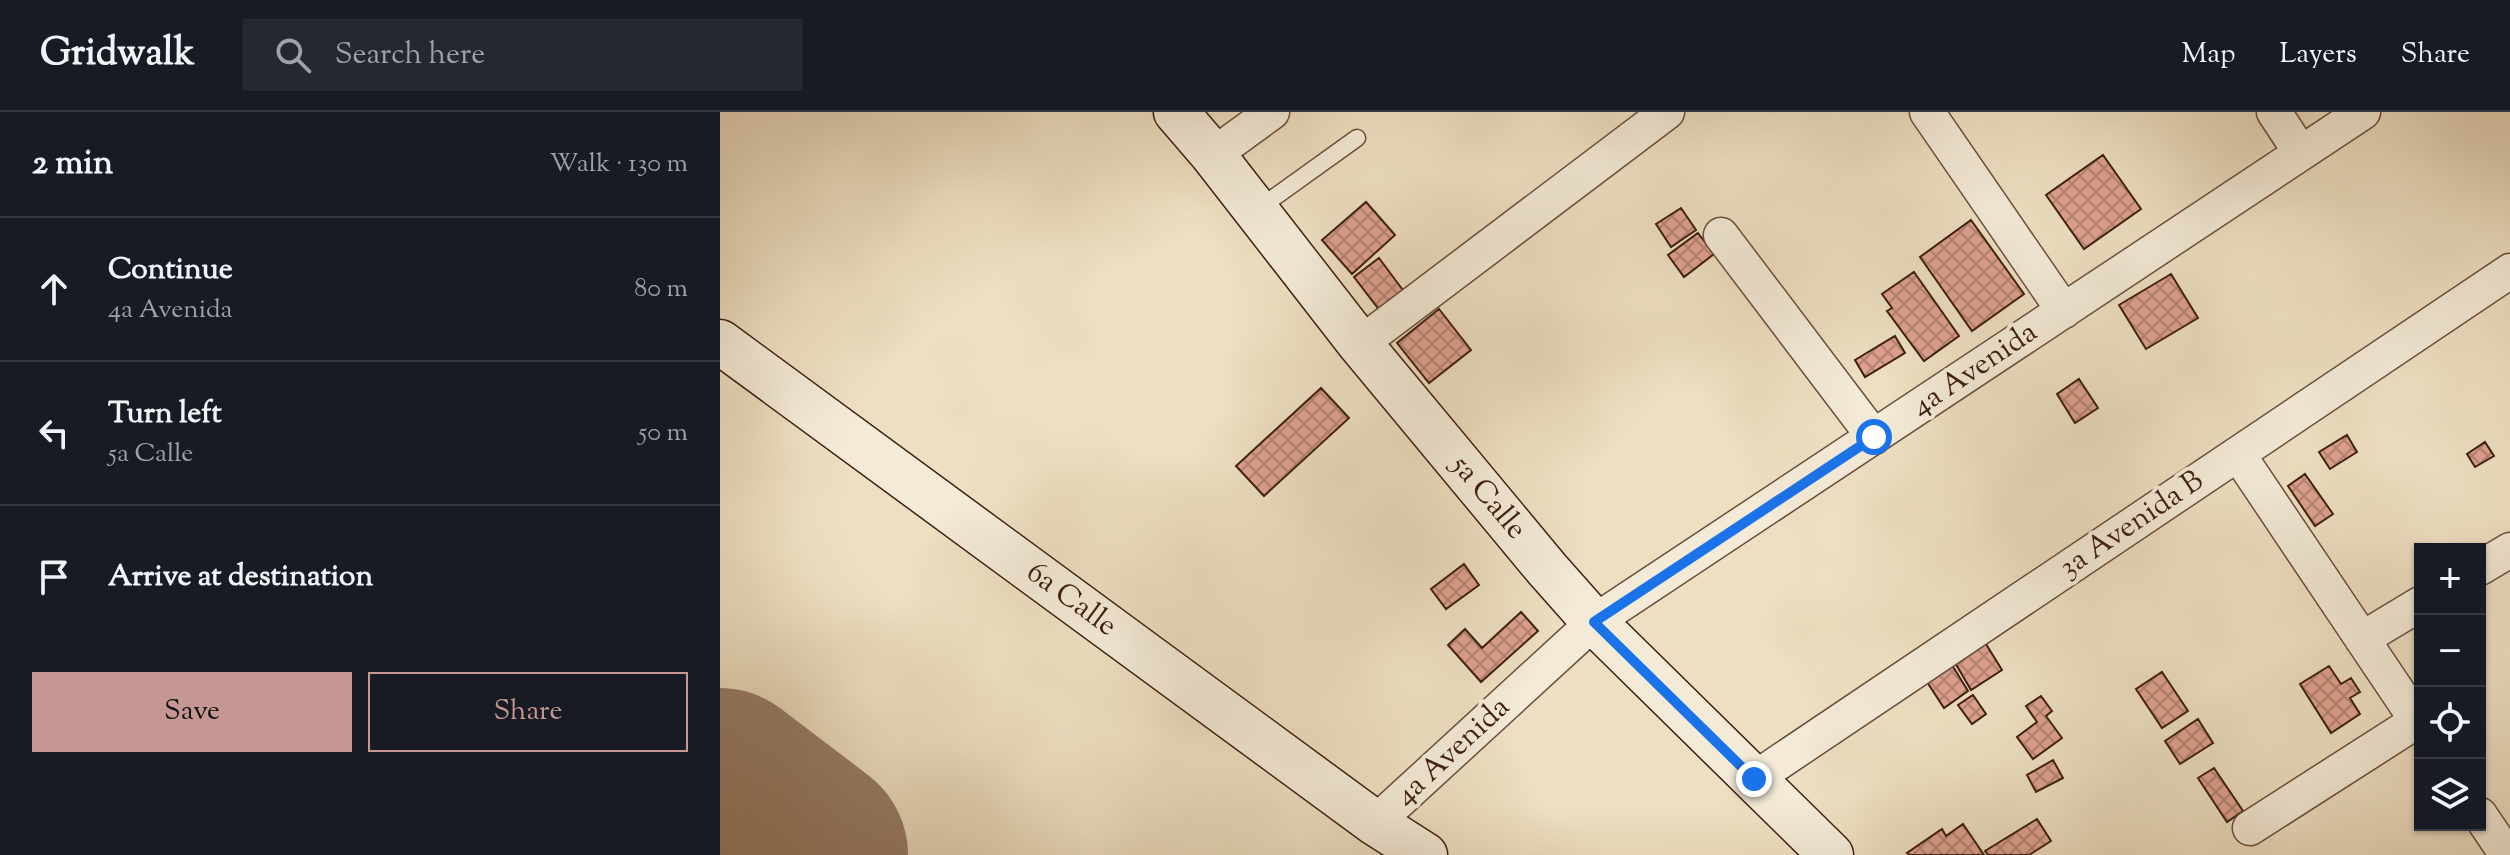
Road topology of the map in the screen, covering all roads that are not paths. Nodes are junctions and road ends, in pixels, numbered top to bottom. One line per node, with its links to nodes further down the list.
1 (1176, 112): 9 (main road, 5a Calle)
2 (1272, 112): 9 (street)
3 (1667, 112): 15 (street)
4 (1927, 112): 13 (street)
5 (2274, 112): 8 (street)
6 (2363, 112): 8 (street, 4a Avenida)
7 (1357, 138): 10 (lane)
8 (2301, 153): 13 (street, 4a Avenida)
9 (1213, 155): 10 (main road, 5a Calle)
10 (1257, 210): 15 (main road, 5a Calle)
11 (1721, 235): 16 (street)
12 (2510, 271): 17 (street, 3a Avenida B)
13 (2064, 311): 16 (street, 4a Avenida)
14 (720, 342): 26 (main road, 6a Calle)
15 (1360, 344): 21 (main road, 5a Calle)
16 (1874, 437): 21 (street, 4a Avenida)
17 (2238, 454): 22 (street); 25 (street, 3a Avenida B)
18 (2510, 550): 19 (street)
19 (2486, 564)
20 (2414, 608): 22 (street)
21 (1594, 622): 25 (main road, 5a Calle); 26 (street, 4a Avenida)
22 (2362, 639): 23 (street)
23 (2414, 717)
24 (2414, 726): 28 (street)
25 (1754, 779): 30 (main road, 5a Calle)
26 (1375, 823): 29 (main road, 6a Calle)
27 (2486, 824): 31 (street)
28 (2250, 828)
29 (1425, 855)
30 (1831, 855)
31 (2507, 855)

